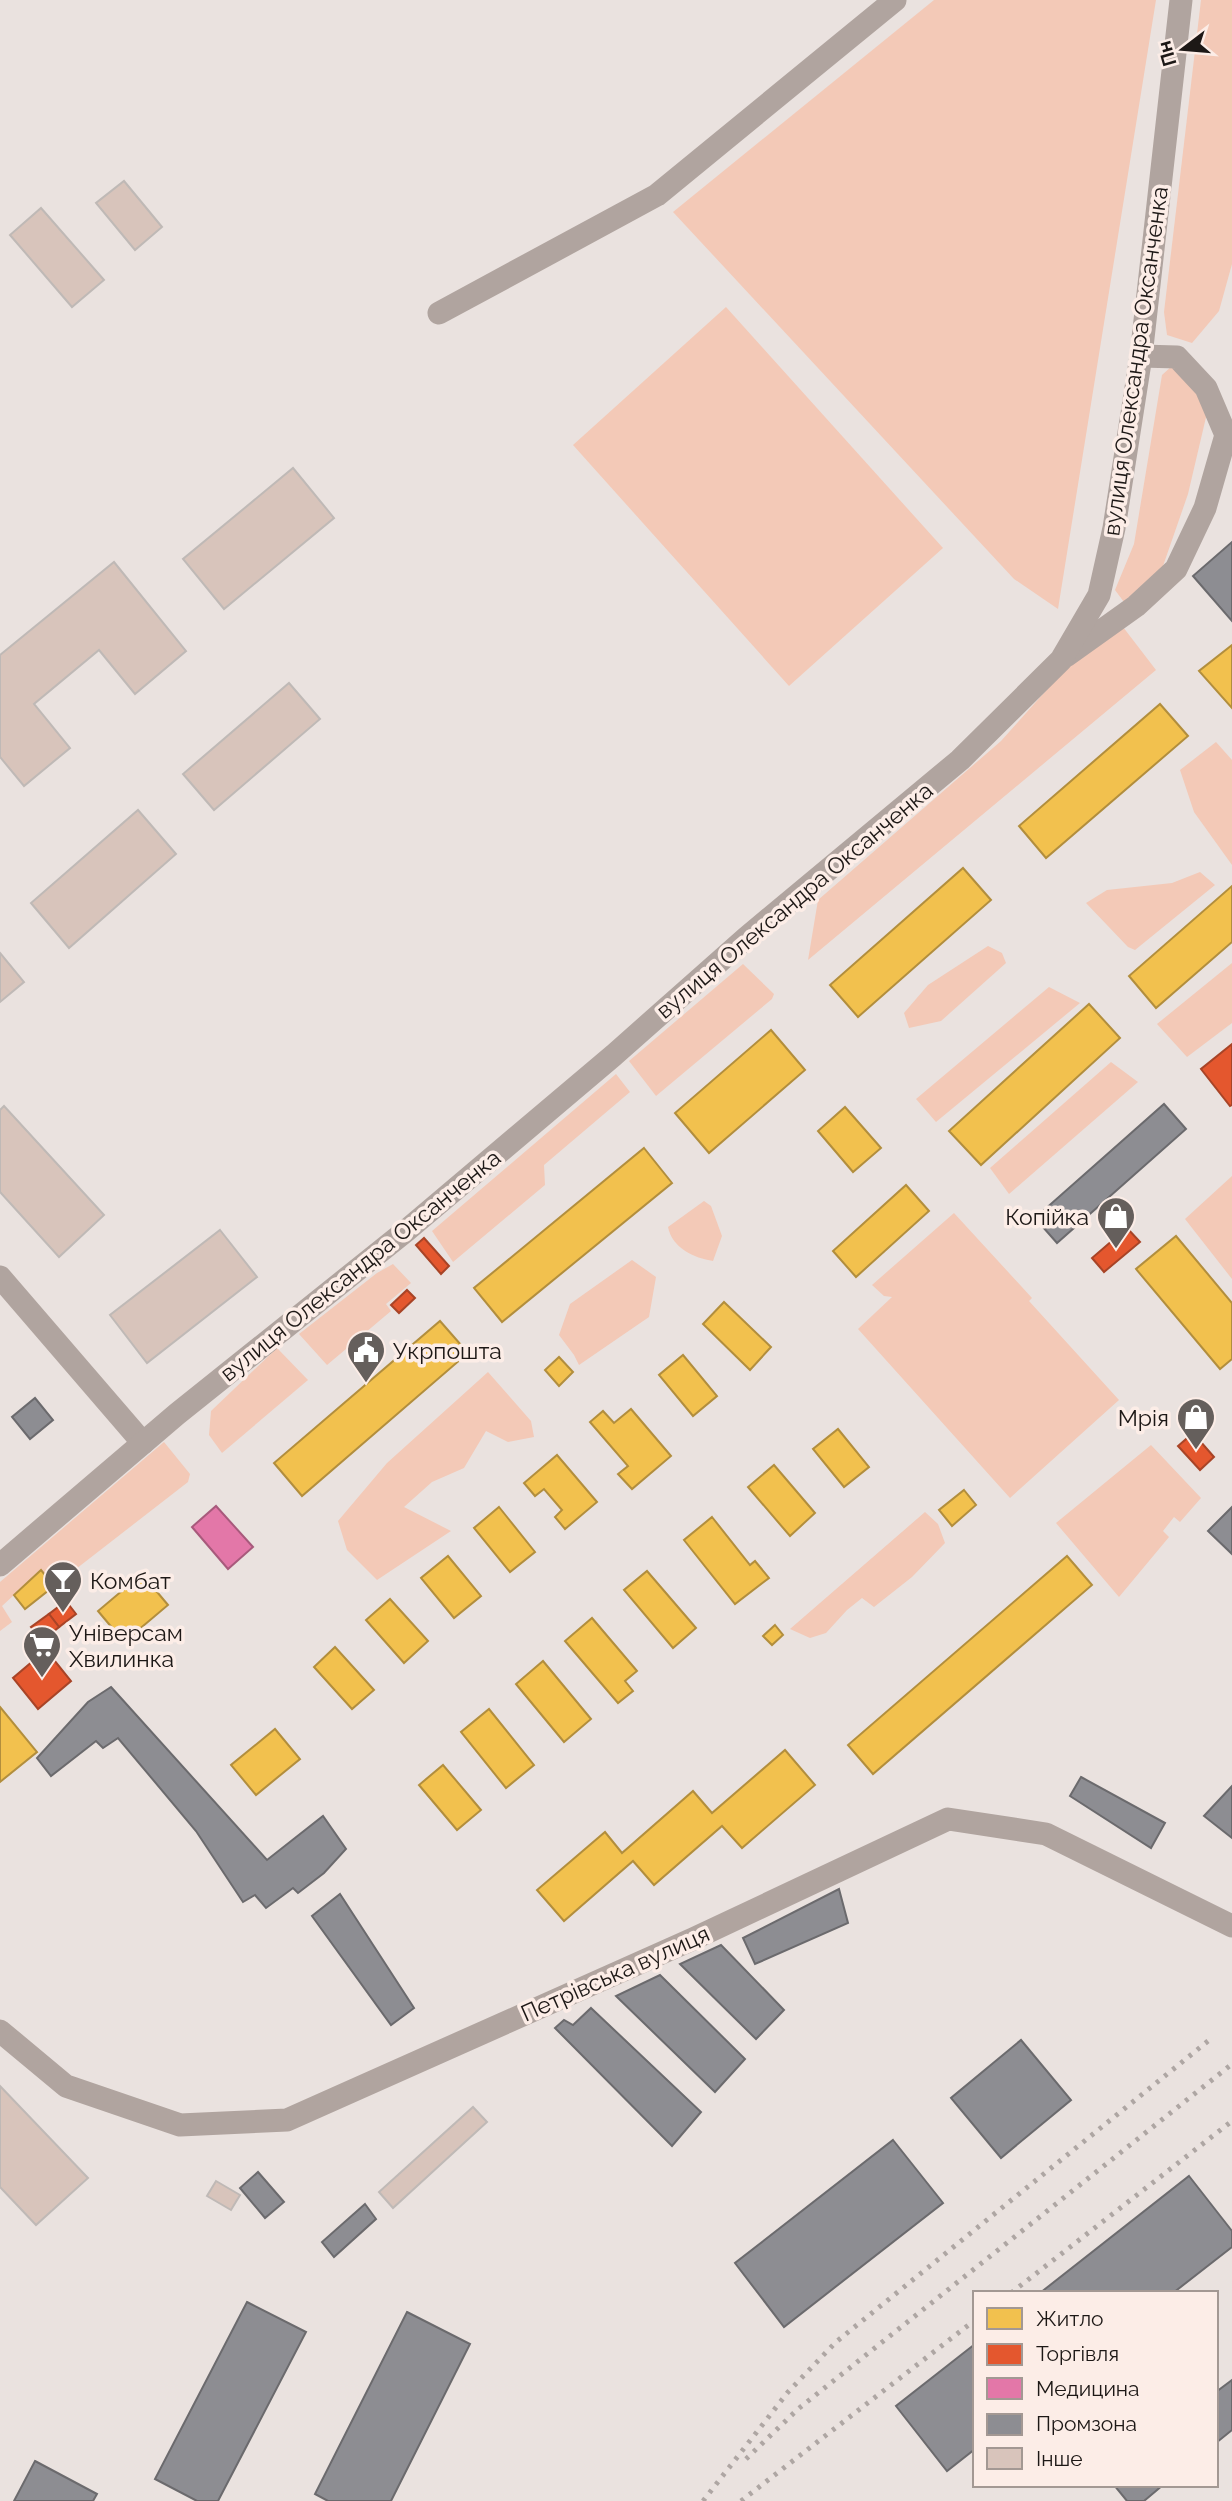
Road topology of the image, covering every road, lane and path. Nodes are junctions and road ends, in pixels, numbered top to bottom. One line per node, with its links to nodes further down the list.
1 (895, 0): 3 (street)
2 (1181, 0): 4 (street, вулиця Олександра Оксанченка)
3 (439, 313)
4 (1141, 356): 5 (street, вулиця Олександра Оксанченка); 5 (street)
5 (1061, 660): 7 (street, вулиця Олександра Оксанченка)
6 (0, 1277): 7 (street)
7 (143, 1443): 8 (street, вулиця Олександра Оксанченка)
8 (0, 1565)
9 (1232, 1926): 10 (street, Петрівська вулиця)
10 (0, 2031)

